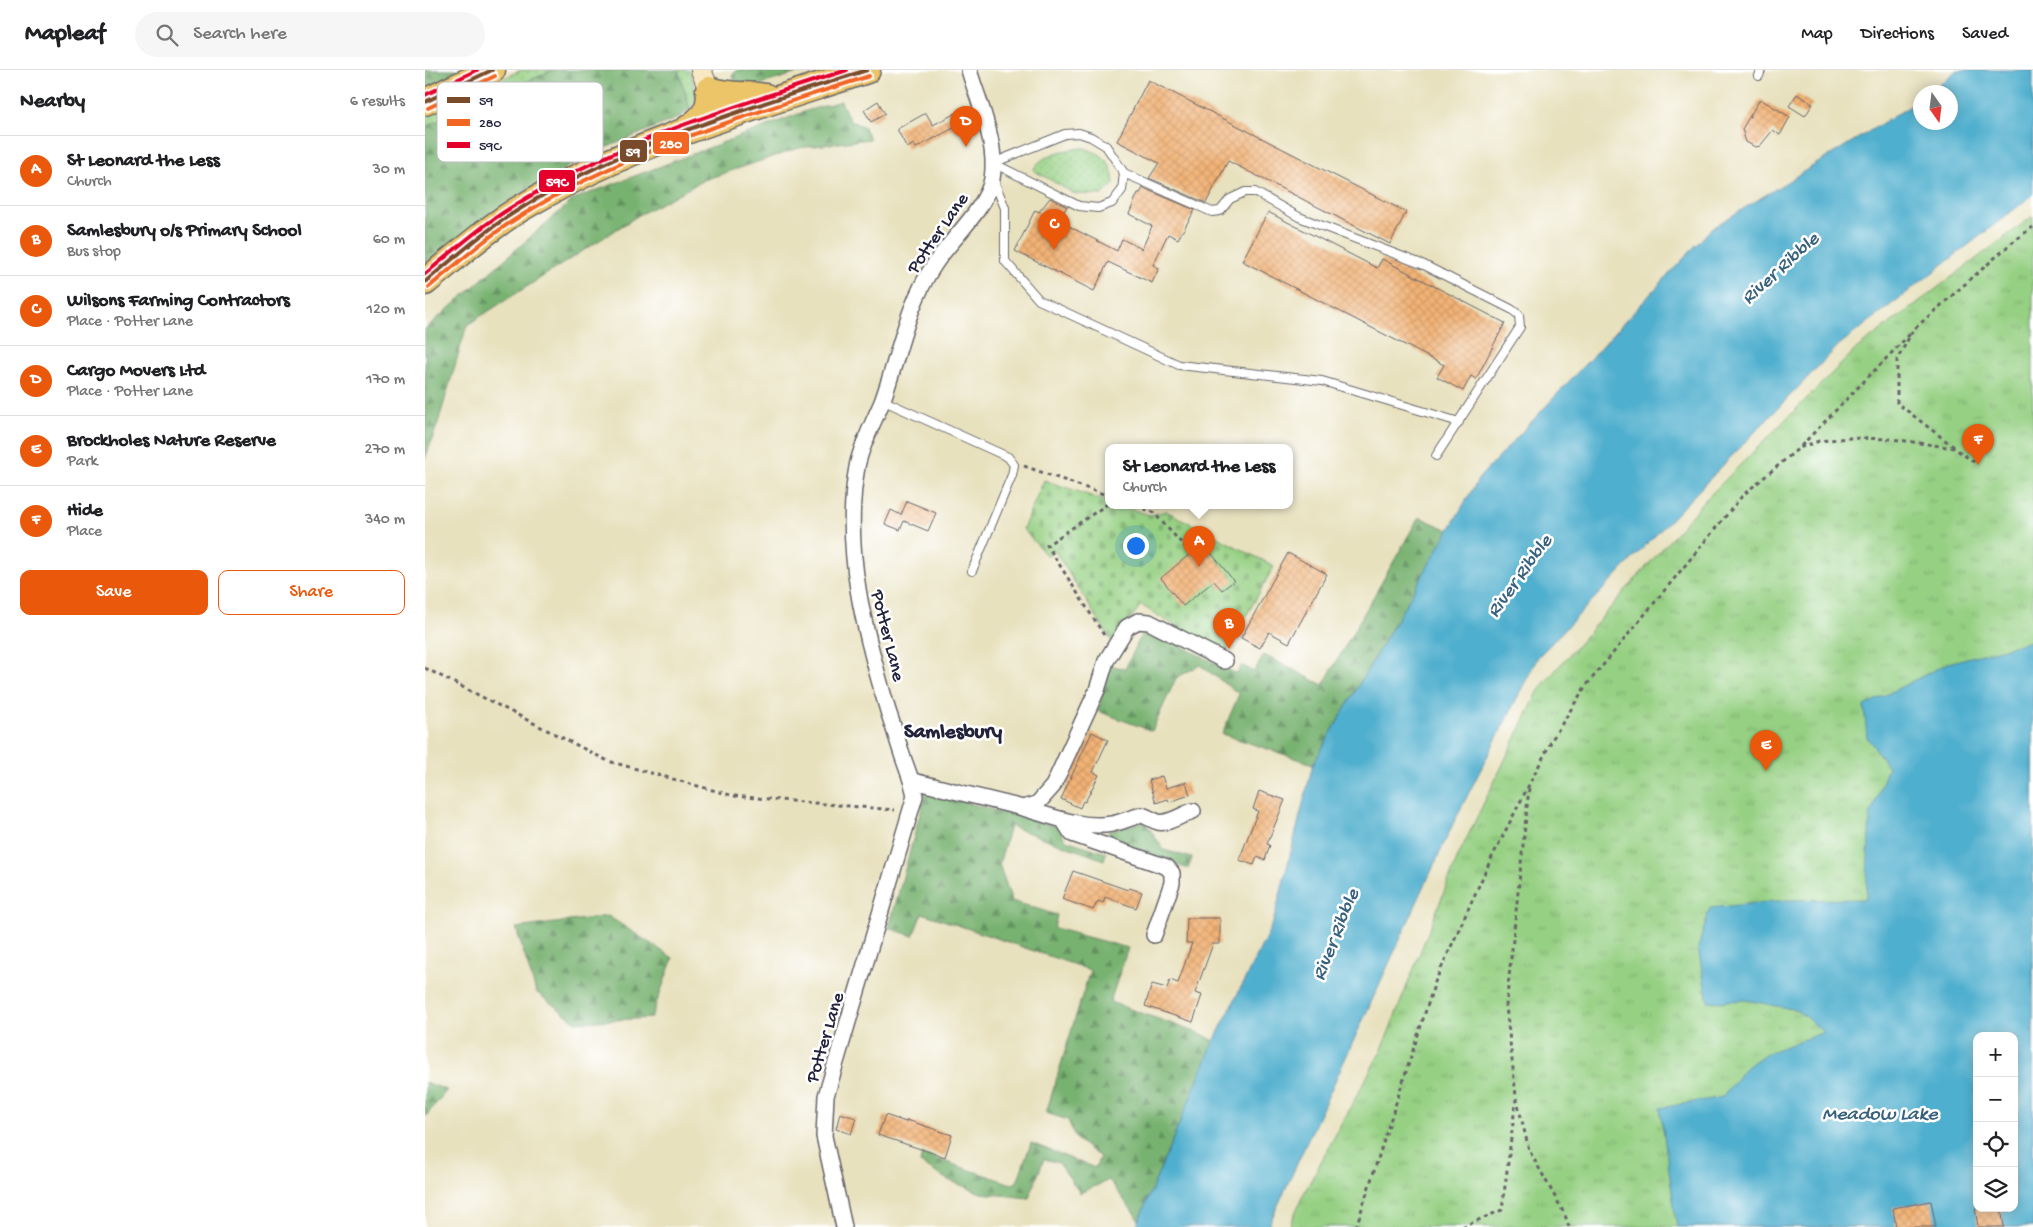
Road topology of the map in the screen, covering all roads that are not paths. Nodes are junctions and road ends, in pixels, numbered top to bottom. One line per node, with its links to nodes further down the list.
1 (492, 70): 5 (highway)
2 (867, 70): 7 (highway)
3 (969, 70): 10 (street)
4 (704, 75): 7 (highway); 9 (highway)
5 (467, 82)
6 (437, 96): 8 (highway)
7 (781, 98): 9 (highway)
8 (425, 102)
9 (683, 132): 12 (highway)
10 (993, 170): 11 (lane); 11 (lane); 13 (street, Potter Lane); 14 (lane)
11 (1124, 173): 14 (lane)
12 (425, 282)
13 (882, 400): 16 (lane); 18 (street, Potter Lane)
14 (1459, 422): 15 (lane)
15 (1436, 456)
16 (972, 571)
17 (1225, 661): 19 (street)
18 (913, 781): 19 (street); 23 (street, Potter Lane)
19 (1023, 808): 21 (street)
20 (1193, 810): 21 (street)
21 (1063, 820): 22 (street)
22 (1154, 935)
23 (844, 1227)

